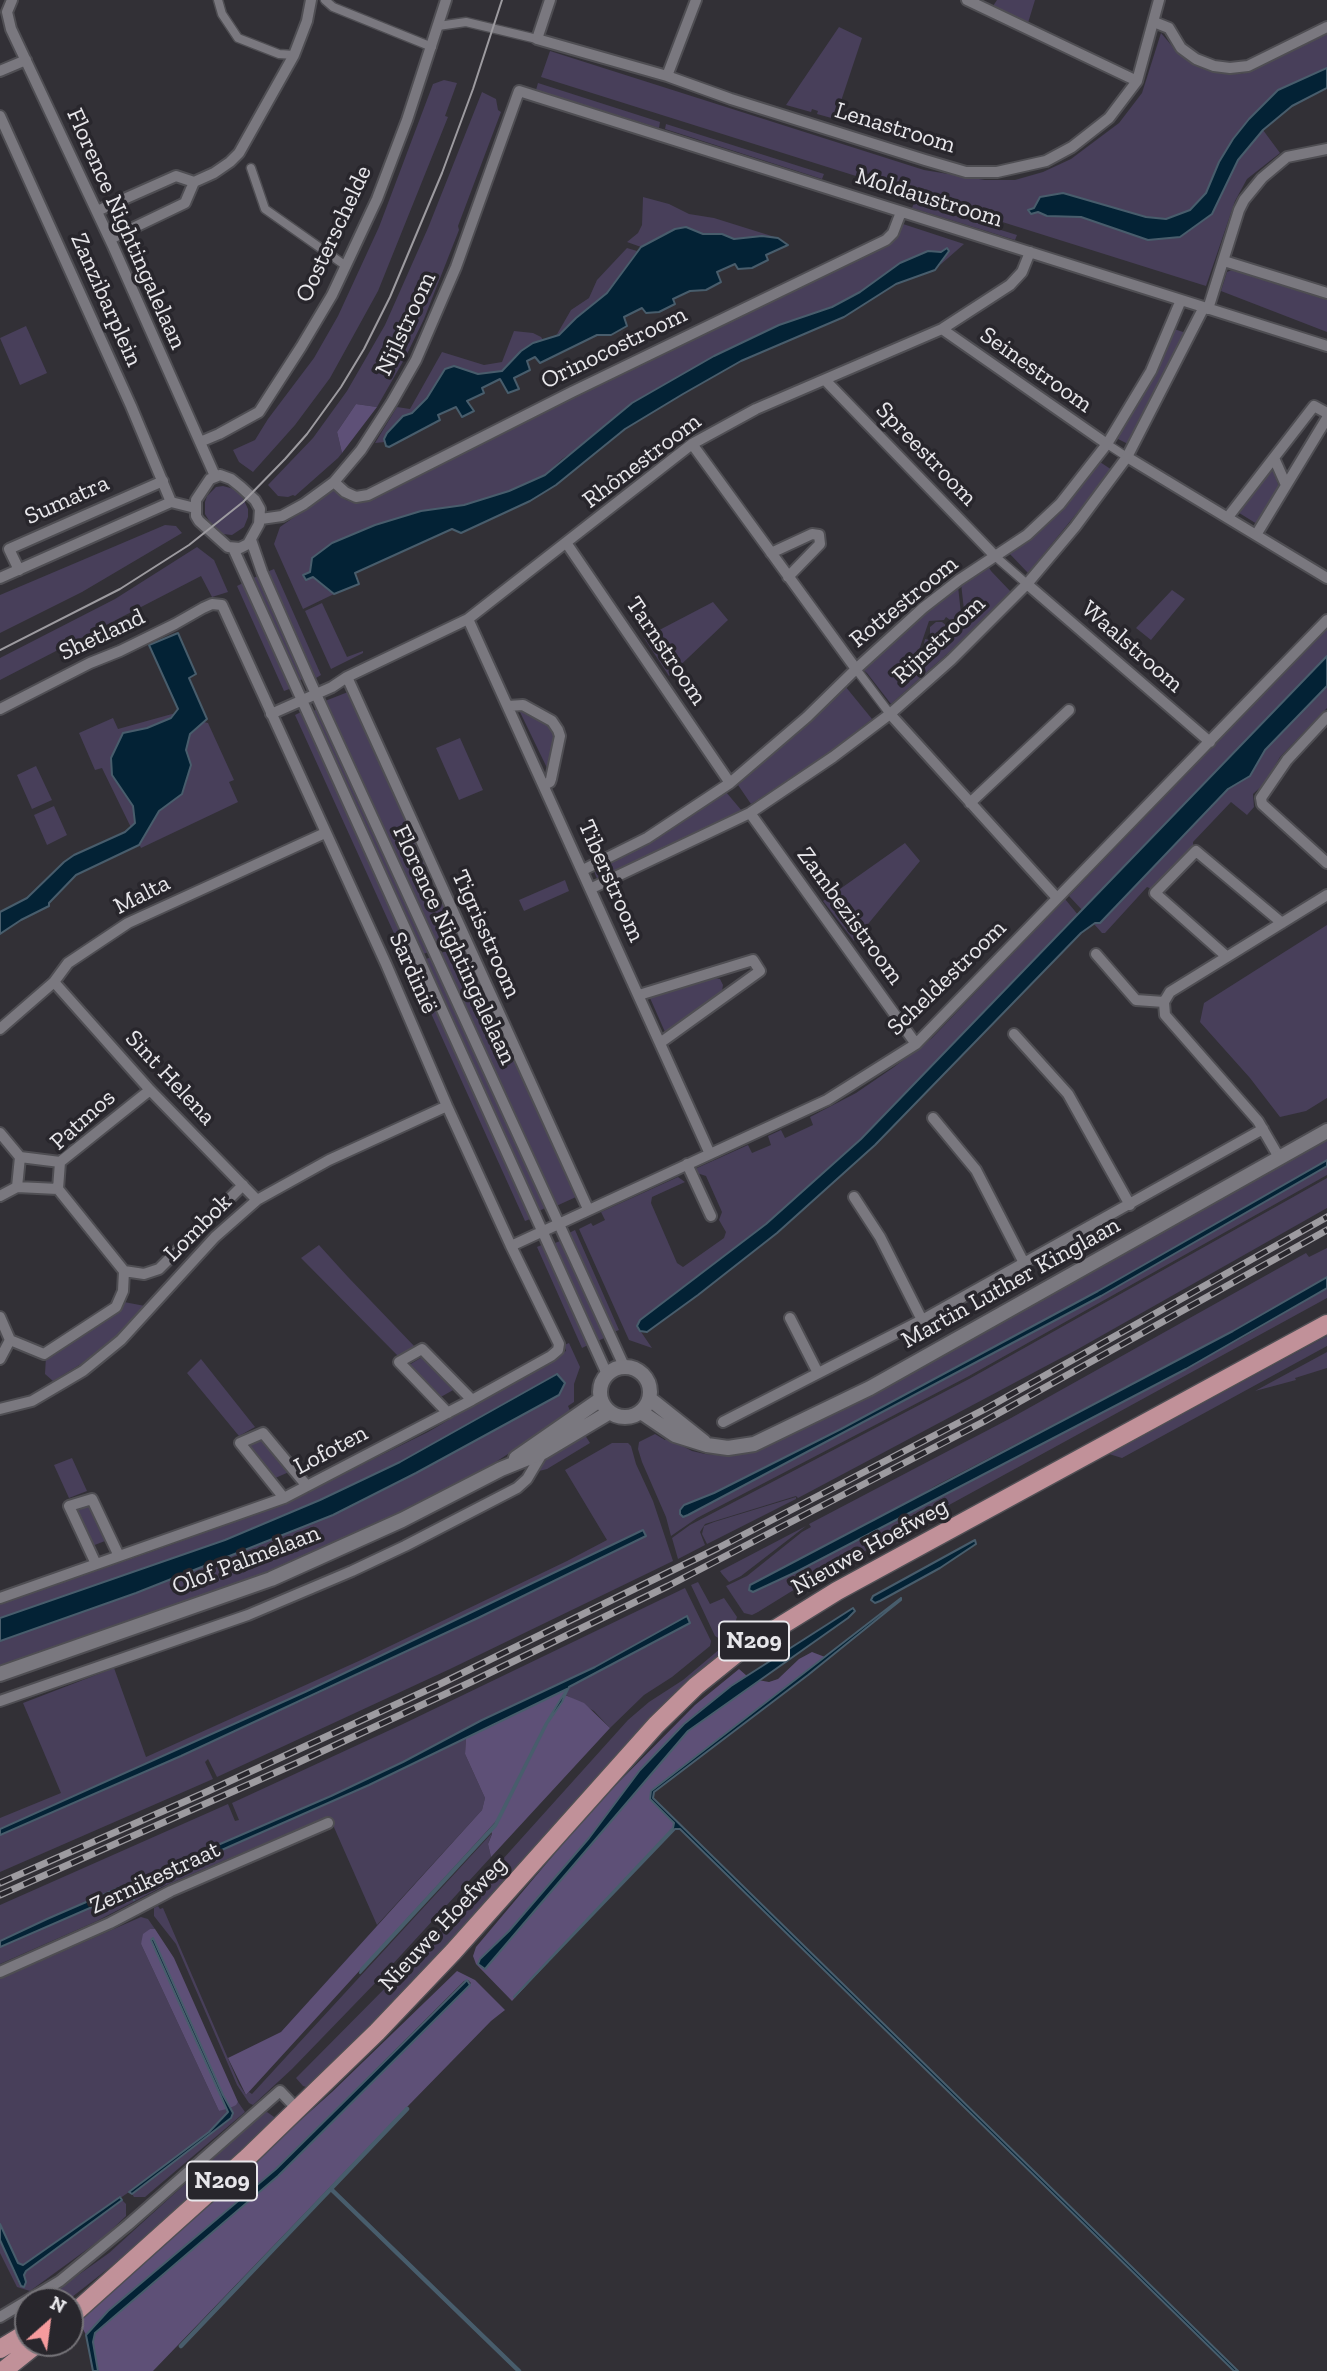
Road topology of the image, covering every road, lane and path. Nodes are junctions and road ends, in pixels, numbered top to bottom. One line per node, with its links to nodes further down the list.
1 (12, 0): 16 (street, Florence Nightingalelaan)
2 (218, 0): 15 (street)
3 (311, 0): 15 (street)
4 (325, 0): 14 (street)
5 (446, 0): 11 (street, Oosterschelde)
6 (550, 0): 13 (street)
7 (696, 0): 18 (street)
8 (967, 0): 19 (street)
9 (1159, 0): 10 (street, Lenastroom)
10 (1154, 22): 12 (street); 19 (street, Lenastroom)
11 (438, 26): 13 (street); 14 (street, Oosterschelde)
12 (1327, 27)
13 (537, 39): 18 (street, Lenastroom)
14 (432, 47): 30 (street, Oosterschelde)
15 (294, 55): 24 (street)
16 (26, 60): 17 (street); 25 (street, Florence Nightingalelaan)
17 (0, 71)
18 (667, 76): 19 (street, Lenastroom)
19 (1137, 81)
20 (519, 91): 26 (street, Moldaustroom); 46 (street, Nijlstroom)
21 (0, 116): 45 (street, Zanzibarplein)
22 (1327, 149): 29 (street, Rijnstroom)
23 (251, 168): 30 (street)
24 (194, 182): 25 (street); 27 (street)
25 (97, 211): 27 (street, Florence Nightingalelaan)
26 (901, 212): 28 (street, Moldaustroom); 46 (street, Orinocostroom)
27 (110, 239): 39 (street, Florence Nightingalelaan)
28 (1030, 252): 32 (street, Moldaustroom); 34 (street, Rhônestroom)
29 (1224, 261): 31 (street); 33 (street, Rijnstroom)
30 (346, 266): 39 (street, Oosterschelde)
31 (1327, 293)
32 (1181, 300): 33 (street, Moldaustroom); 41 (street, Rottestroom)
33 (1206, 308): 35 (street, Moldaustroom); 42 (street, Rijnstroom)
34 (942, 330): 36 (street, Rhônestroom); 41 (street, Seinestroom)
35 (1327, 346)
36 (825, 381): 40 (street, Rhônestroom); 57 (street, Spreestroom)
37 (1327, 413): 43 (street)
38 (1327, 418): 47 (street)
39 (200, 442): 44 (street, Florence Nightingalelaan)
40 (692, 444): 54 (street, Rhônestroom); 56 (street)
41 (1107, 444): 42 (street); 57 (street, Rottestroom)
42 (1127, 457): 50 (street); 62 (street, Rijnstroom)
43 (1274, 458): 47 (street); 50 (street)
44 (215, 476): 49 (street); 51 (street)
45 (163, 481): 48 (street, Zanzibarplein); 58 (street, Sumatra)
46 (334, 482): 51 (street, Nijlstroom)
47 (1286, 485): 52 (street)
48 (171, 502): 49 (street); 58 (street)
49 (195, 508): 55 (street)
50 (1228, 517): 52 (street)
51 (261, 519): 53 (street)
52 (1256, 535): 61 (street)
53 (251, 540): 55 (street); 68 (street, Florence Nightingalelaan)
54 (567, 544): 64 (street, Rhônestroom); 77 (street, Tarnstroom)
55 (233, 548): 69 (street, Florence Nightingalelaan)
56 (771, 553): 59 (street); 59 (street)
57 (996, 557): 62 (street); 66 (street, Rottestroom)
58 (19, 570): 60 (street)
59 (788, 577): 66 (street)
60 (0, 578)
61 (1327, 578)
62 (1027, 584): 74 (street, Rijnstroom); 76 (street, Waalstroom)
63 (222, 605): 71 (street, Shetland); 73 (street, Sardinië)
64 (468, 619): 67 (street, Rhônestroom); 70 (street, Tiberstroom)
65 (1327, 620): 76 (street, Scheldestroom)
66 (856, 669): 74 (street); 77 (street, Rottestroom)
67 (347, 677): 68 (street, Rhônestroom); 117 (street, Tigrisstroom)
68 (316, 694): 69 (street); 119 (street, Florence Nightingalelaan)
69 (302, 700): 73 (street); 120 (street, Florence Nightingalelaan)
70 (508, 706): 78 (street, Tiberstroom); 78 (street)
71 (0, 709)
72 (1069, 710): 79 (street)
73 (271, 714): 81 (street, Sardinië)
74 (890, 714): 79 (street); 80 (street, Rijnstroom)
75 (1327, 718): 82 (street)
76 (1210, 742): 86 (street, Scheldestroom)
77 (730, 783): 83 (street, Rottestroom)
78 (544, 785): 83 (street, Tiberstroom)
79 (970, 803): 86 (street)
80 (750, 813): 84 (street, Rijnstroom); 98 (street, Zambezistroom)
81 (325, 833): 91 (street, Malta); 100 (street, Sardinië)
82 (1327, 863)
83 (583, 870): 84 (street, Tiberstroom)
84 (592, 888): 93 (street, Tiberstroom)
85 (1327, 895): 87 (street)
86 (1057, 898): 98 (street, Scheldestroom)
87 (1282, 923): 89 (street); 89 (street)
88 (1096, 954): 94 (street)
89 (1226, 956): 94 (street)
90 (722, 970): 92 (street); 92 (street); 93 (street)
91 (54, 982): 95 (street, Malta); 99 (street, Sint Helena)
92 (732, 991): 97 (street)
93 (639, 995): 97 (street, Tiberstroom)
94 (1164, 1002): 102 (street)
95 (0, 1029)
96 (1014, 1034): 116 (street)
97 (660, 1043): 105 (street, Tiberstroom)
98 (916, 1044): 105 (street, Scheldestroom)
99 (150, 1090): 108 (street, Patmos); 110 (street, Sint Helena)
100 (447, 1106): 115 (street, Lombok); 121 (street, Sardinië)
101 (933, 1118): 122 (street)
102 (1262, 1129): 107 (street); 116 (street)
103 (1327, 1131): 107 (street, Martin Luther Kinglaan)
104 (0, 1133): 106 (street)
105 (710, 1154): 109 (street, Scheldestroom)
106 (20, 1157): 108 (street); 111 (street)
107 (1280, 1159): 144 (street, Martin Luther Kinglaan)
108 (60, 1162): 112 (street, Patmos)
109 (687, 1164): 117 (street, Scheldestroom); 118 (street)
110 (243, 1185): 115 (street, Sint Helena); 123 (street, Lombok)
111 (17, 1187): 112 (street); 113 (street)
112 (58, 1189): 124 (street)
113 (0, 1196)
114 (854, 1196): 128 (street)
115 (257, 1200): 125 (street, Lombok)
116 (1130, 1205): 122 (street)
117 (588, 1209): 119 (street, Scheldestroom)
118 (711, 1216)
119 (558, 1225): 120 (street, Scheldestroom); 133 (street, Florence Nightingalelaan)
120 (543, 1231): 121 (street, Scheldestroom); 135 (street, Florence Nightingalelaan)
121 (511, 1246): 131 (street, Sardinië)
122 (1024, 1263): 128 (street)
123 (159, 1269): 124 (street, Lombok); 125 (street)
124 (124, 1271): 130 (street)
125 (173, 1283): 139 (street, Lombok)
126 (0, 1317): 130 (street)
127 (790, 1318): 134 (street)
128 (922, 1320): 134 (street)
129 (1327, 1324): 156 (main road, Nieuwe Hoefweg / N209)
130 (10, 1340): 132 (street)
131 (551, 1356): 138 (street, Lofoten)
132 (0, 1359)
133 (624, 1366): 135 (street); 137 (street)
134 (818, 1373): 143 (street)
135 (607, 1374): 136 (street)
136 (601, 1399): 140 (street); 146 (street, Olof Palmelaan)
137 (650, 1399): 141 (street); 144 (street)
138 (472, 1400): 142 (street, Lofoten); 142 (street)
139 (0, 1409)
140 (610, 1412): 141 (street); 145 (street, Olof Palmelaan)
141 (641, 1412): 144 (street, Martin Luther Kinglaan)
142 (448, 1413): 147 (street, Lofoten)
143 (723, 1422)
144 (707, 1445)
145 (543, 1452): 146 (street, Olof Palmelaan); 153 (street)
146 (501, 1469): 152 (street, Olof Palmelaan)
147 (307, 1486): 148 (street, Lofoten); 148 (street)
148 (284, 1499): 149 (street, Lofoten)
149 (119, 1556): 150 (street, Lofoten); 150 (street)
150 (96, 1564): 151 (street, Lofoten)
151 (0, 1598)
152 (0, 1674)
153 (0, 1701)
154 (328, 1823): 155 (street, Zernikestraat)
155 (0, 1972)
156 (298, 2110): 157 (main road, Nieuwe Hoefweg / N209); 160 (street)
157 (143, 2251): 158 (main road, Nieuwe Hoefweg / N209); 159 (main road, Nieuwe Hoefweg / N209)
158 (84, 2294)
159 (84, 2304)
160 (0, 2317)
161 (20, 2357): 162 (main road)
162 (3, 2371)

